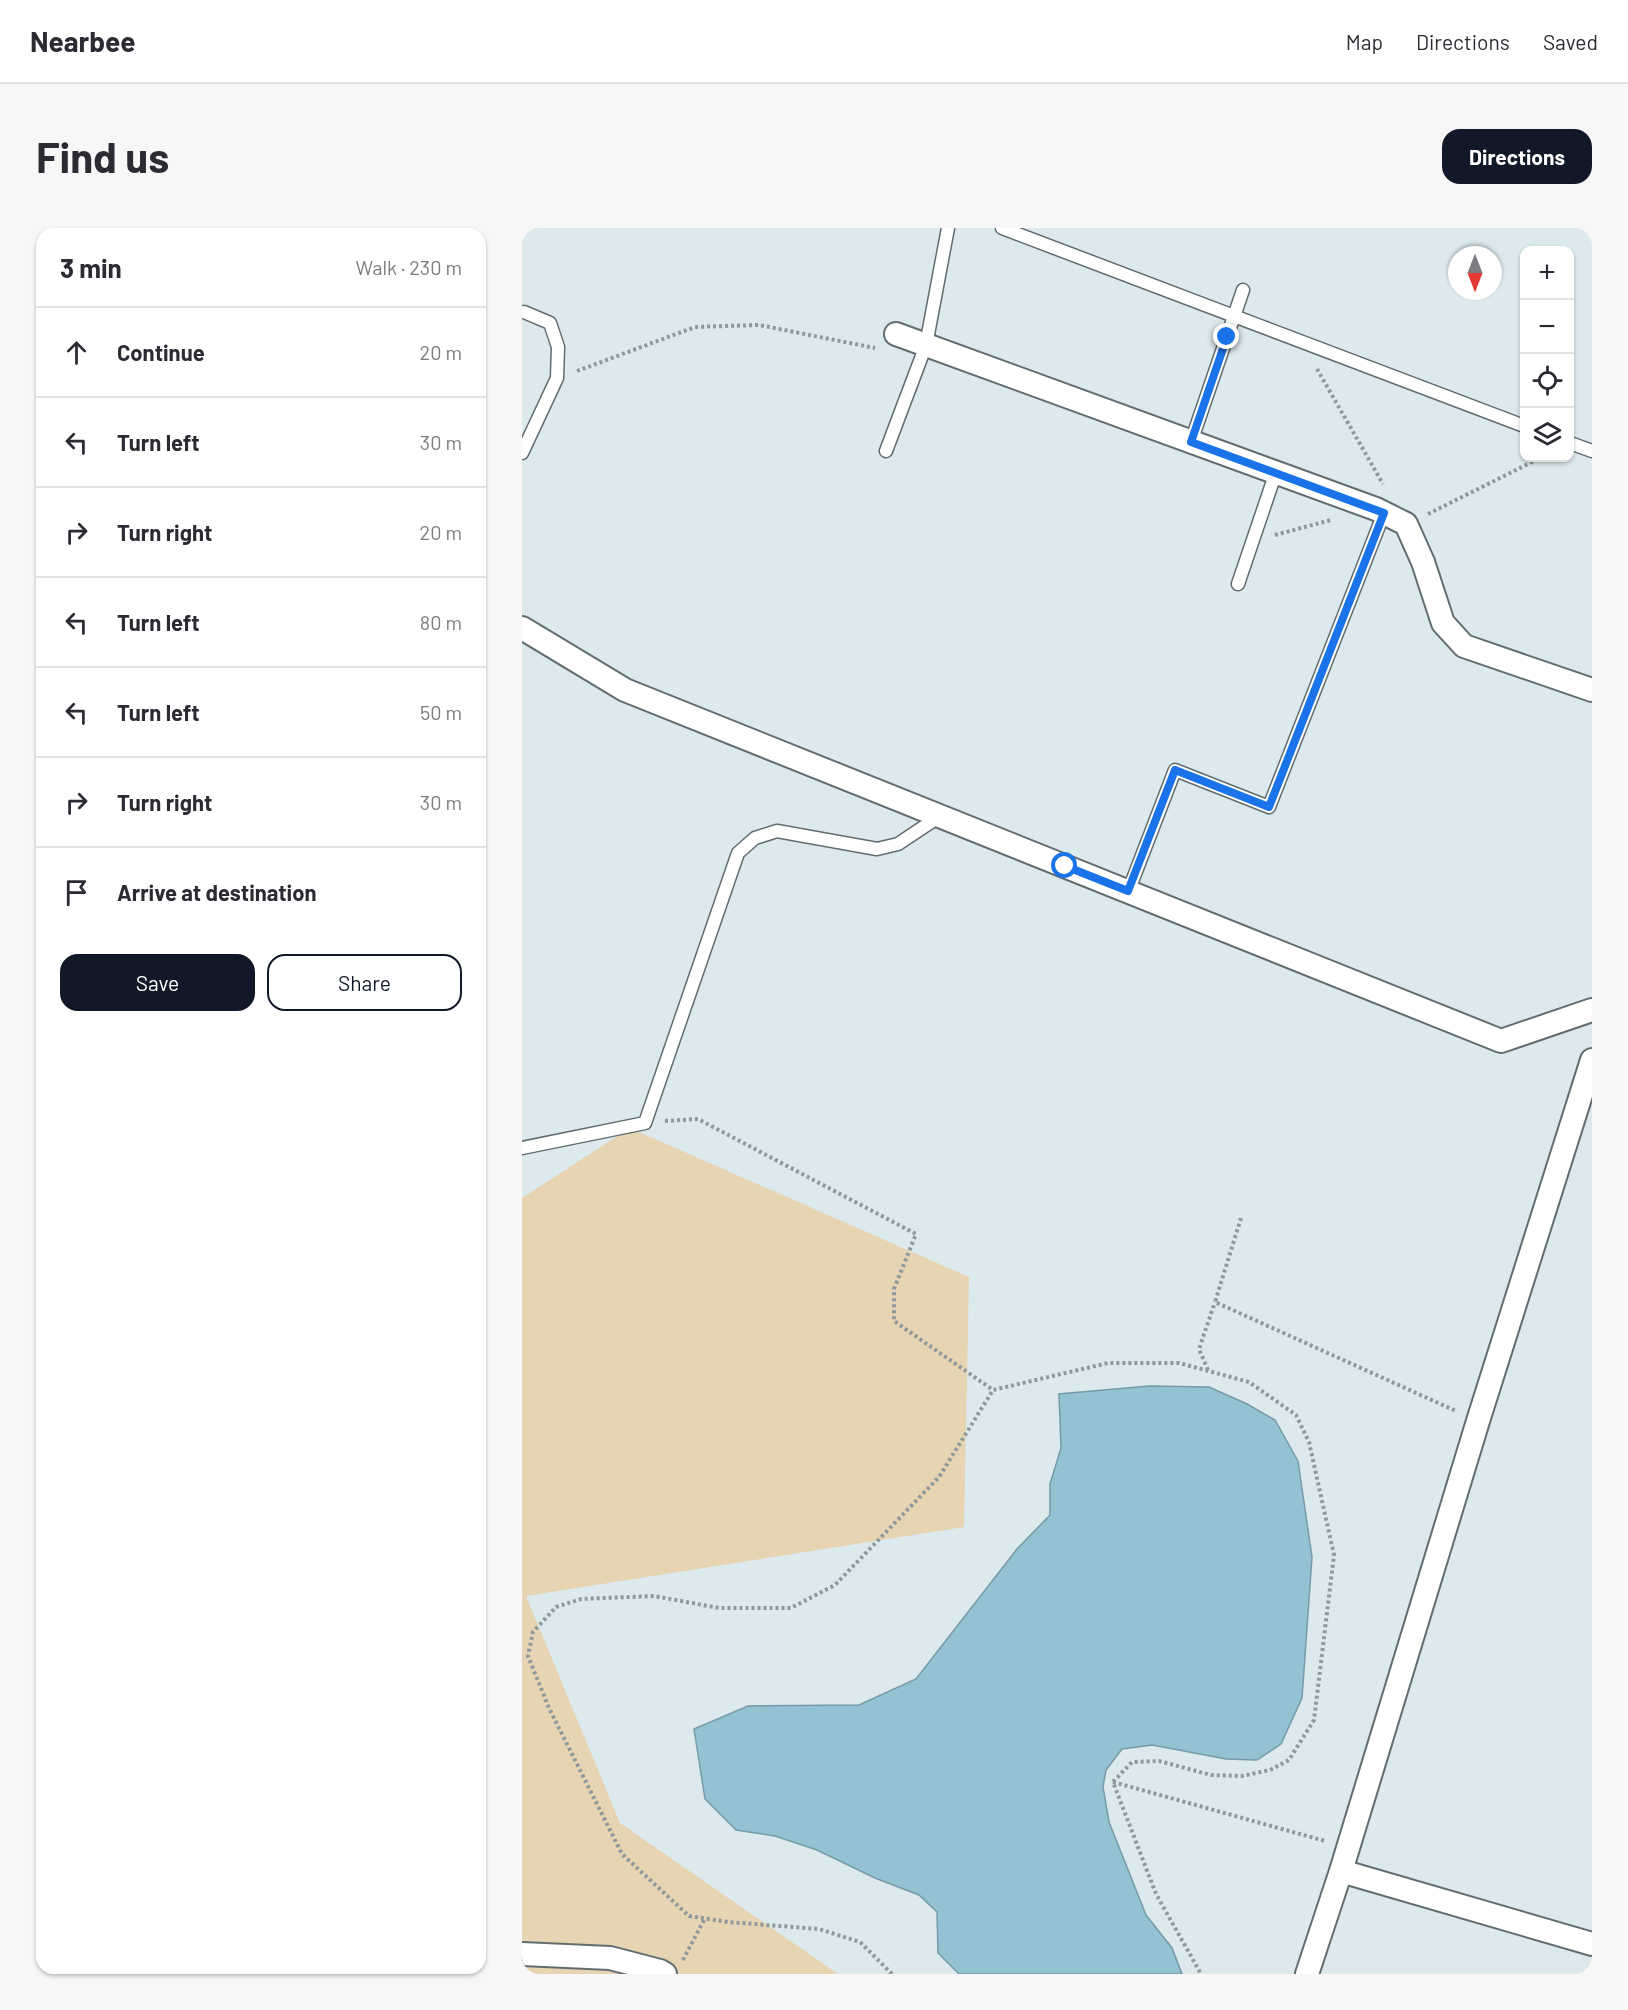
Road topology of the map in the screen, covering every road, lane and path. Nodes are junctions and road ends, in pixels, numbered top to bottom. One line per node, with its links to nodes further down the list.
1 (948, 228): 8 (lane)
2 (1002, 228): 5 (lane)
3 (1243, 290): 5 (lane)
4 (524, 312): 10 (lane)
5 (1234, 316): 7 (lane); 12 (lane)
6 (896, 334): 8 (street)
7 (1301, 341): 11 (lane); 20 (path)
8 (926, 345): 12 (street); 14 (lane)
9 (877, 349): 10 (path)
10 (557, 378): 16 (lane)
11 (1520, 424)
12 (1191, 442): 18 (street)
13 (1574, 445): 15 (lane)
14 (886, 451)
15 (1592, 451)
16 (522, 453)
17 (1532, 462): 20 (path)
18 (1276, 472): 19 (street); 21 (lane)
19 (1380, 511): 20 (street); 21 (path); 26 (lane)
20 (1406, 524): 24 (street)
21 (1253, 540): 22 (lane)
22 (1238, 584)
23 (522, 628): 25 (street)
24 (1592, 690)
25 (940, 816): 26 (street); 29 (lane)
26 (1128, 891): 27 (street)
27 (1592, 1010)
28 (1592, 1060): 35 (street)
29 (645, 1123): 30 (lane); 34 (path)
30 (522, 1148)
31 (1241, 1218): 32 (path)
32 (1215, 1302): 33 (path); 35 (path)
33 (1208, 1370): 34 (path); 36 (path)
34 (993, 1390): 39 (path)
35 (1478, 1421): 37 (street)
36 (1113, 1782): 37 (path); 44 (path)
37 (1348, 1848): 38 (street)
38 (1341, 1871): 40 (street); 45 (street)
39 (705, 1918): 42 (path); 43 (path)
40 (1592, 1944)
41 (522, 1954): 42 (street)
42 (673, 1969)
43 (892, 1974)
44 (1201, 1974)
45 (1307, 1974)

